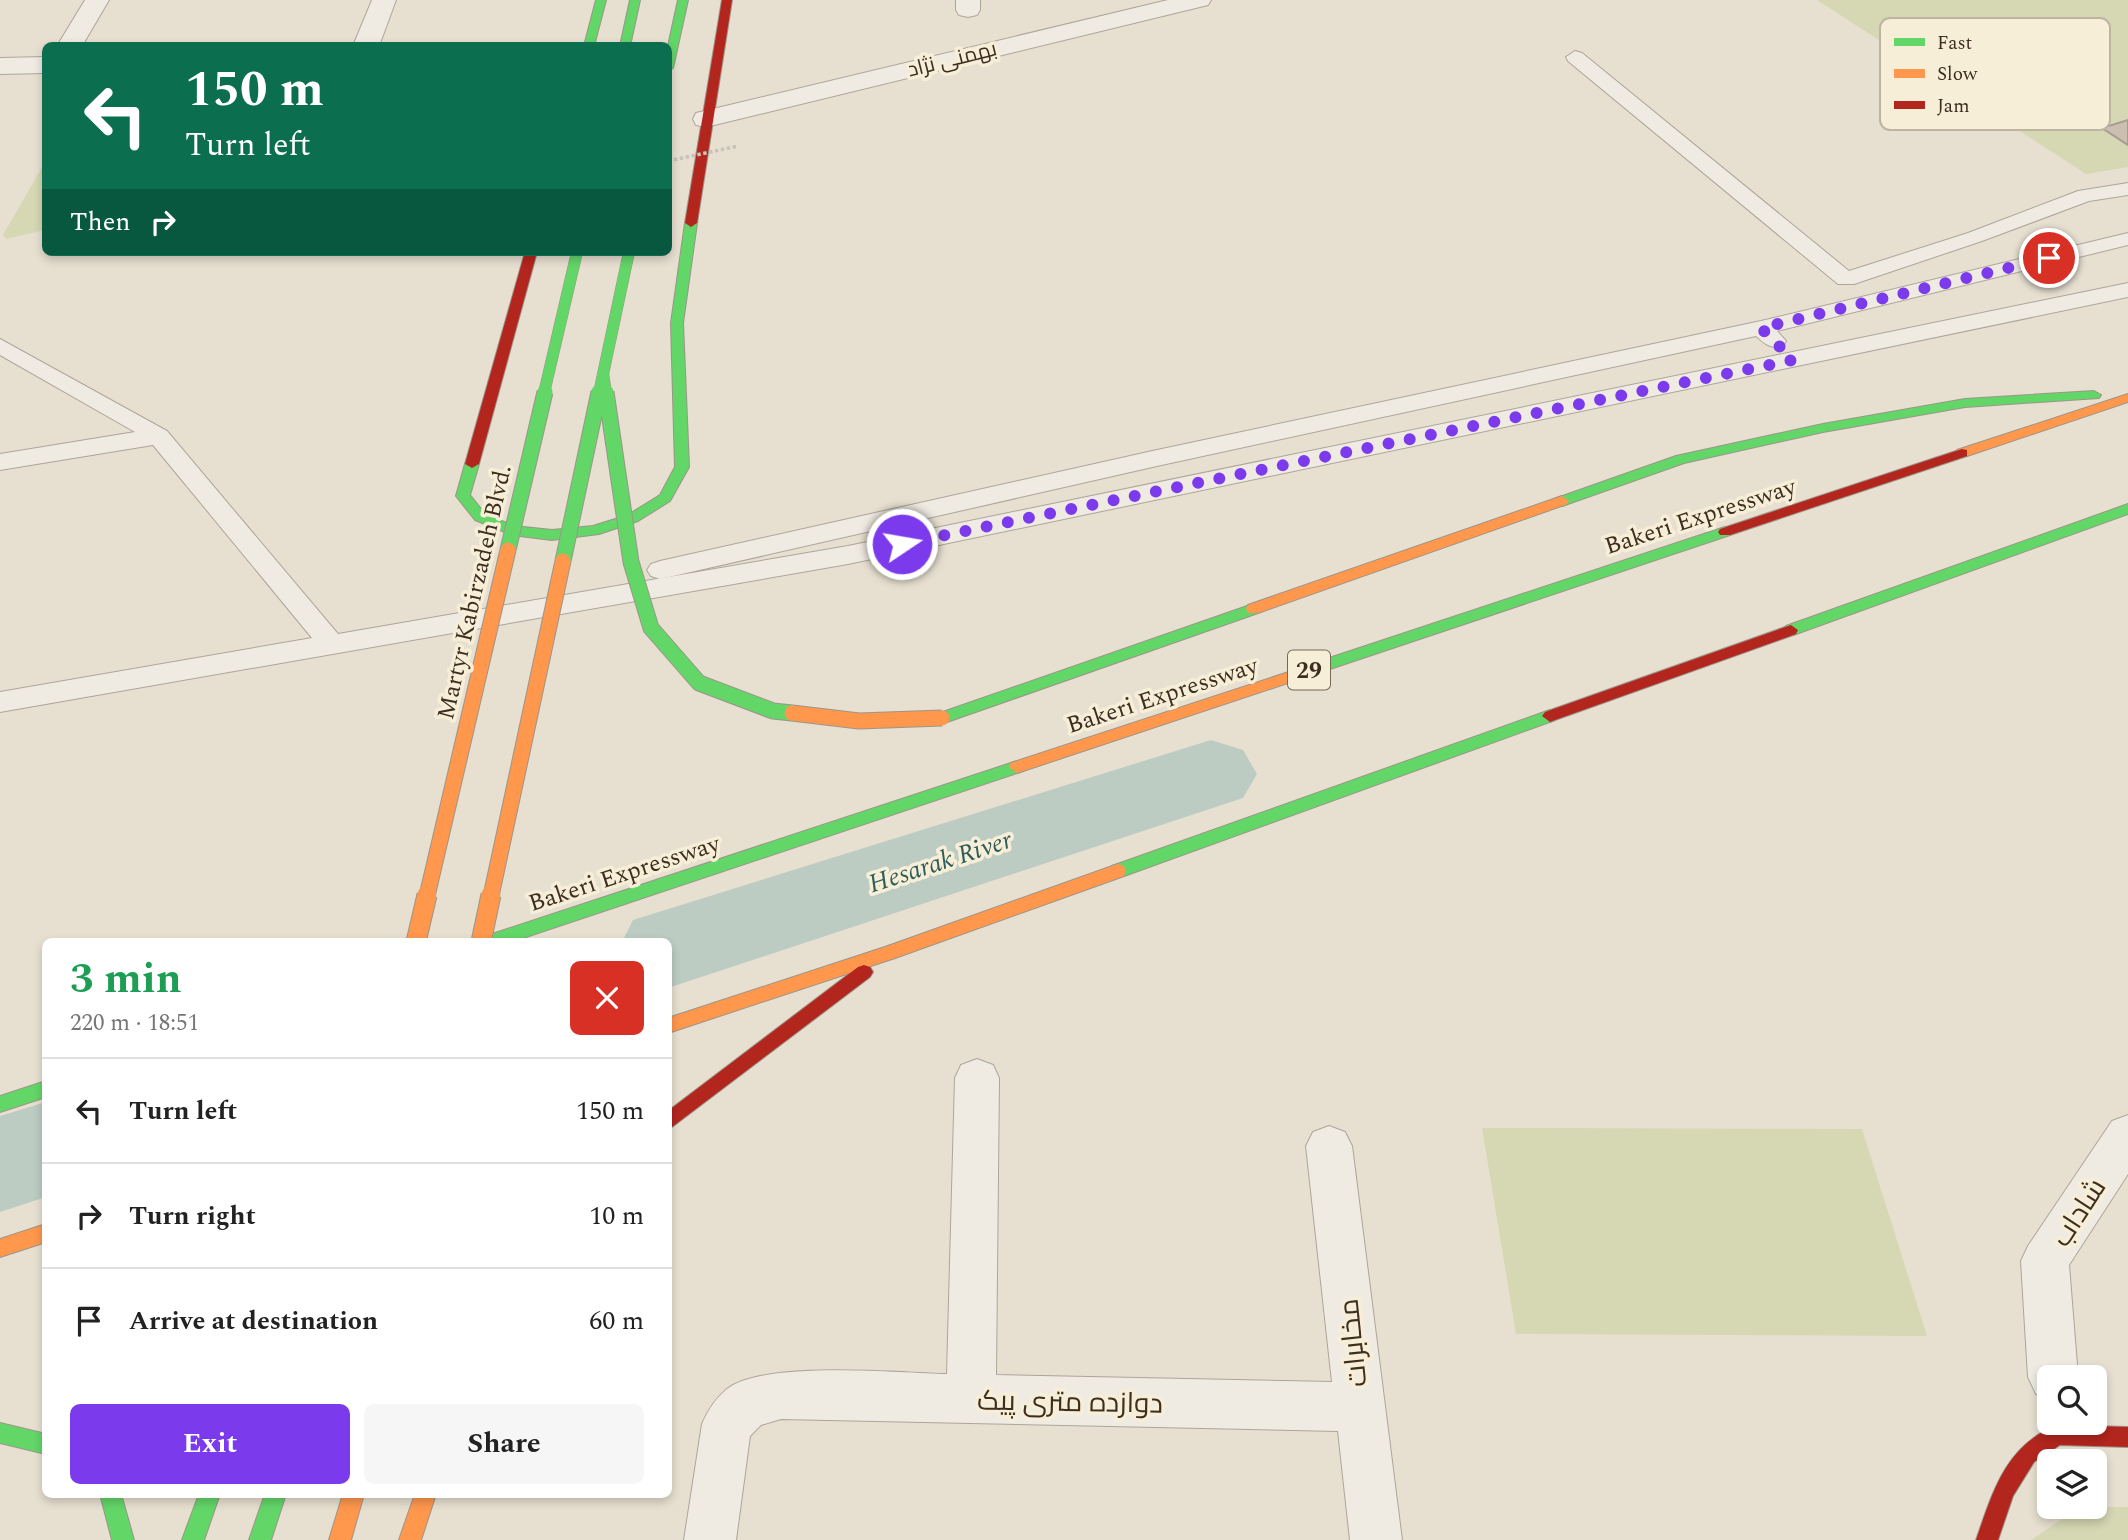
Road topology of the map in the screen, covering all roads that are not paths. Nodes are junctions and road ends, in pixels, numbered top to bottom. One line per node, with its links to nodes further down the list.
1 (97, 0): 8 (street)
2 (384, 0): 9 (street)
3 (601, 0): 10 (main road)
4 (635, 0): 11 (main road)
5 (683, 0): 12 (main road)
6 (727, 0): 16 (main road)
7 (1199, 0): 16 (street, بهمنی نژاد)
8 (71, 42)
9 (368, 42)
10 (590, 42)
11 (626, 42)
12 (672, 50)
13 (1575, 57): 17 (lane)
14 (42, 65): 15 (street)
15 (2, 68)
16 (706, 119): 19 (main road, Martyr Kabirzadeh Blvd.)
17 (2128, 189)
18 (2128, 239): 23 (lane)
19 (530, 256)
20 (576, 256): 35 (main road, Martyr Kabirzadeh Blvd., bridge)
21 (628, 256): 26 (main road, bridge)
22 (2128, 290): 25 (lane)
23 (1761, 328): 25 (lane); 32 (lane)
24 (0, 346): 29 (lane)
25 (1793, 360): 32 (lane)
26 (603, 373): 27 (main road, bridge); 36 (main road, bridge)
27 (2128, 393)
28 (2128, 398): 37 (main road, Bakeri Expressway / 29)
29 (159, 436): 30 (lane); 33 (lane)
30 (0, 463)
31 (2128, 509): 38 (main road)
32 (456, 622): 33 (lane)
33 (331, 643): 34 (lane)
34 (0, 702)
35 (417, 938)
36 (482, 938)
37 (501, 938)
38 (888, 953): 39 (main road); 43 (main road)
39 (672, 1025)
40 (978, 1078): 49 (street)
41 (42, 1089): 42 (main road)
42 (0, 1104)
43 (672, 1119)
44 (2128, 1135): 48 (street, شاداب)
45 (1329, 1146): 50 (street, مخابرات)
46 (42, 1234): 47 (main road)
47 (0, 1248)
48 (2052, 1365)
49 (971, 1399): 50 (street, دوازده متری پیک); 66 (street, دوازده متری پیک)
50 (1359, 1407): 67 (street, مخابرات)
51 (0, 1433): 55 (main road)
52 (2050, 1435): 68 (main road)
53 (2107, 1435): 54 (main road)
54 (2128, 1437)
55 (42, 1443)
56 (111, 1498): 61 (main road)
57 (209, 1498): 62 (main road)
58 (275, 1498): 63 (main road)
59 (353, 1498): 64 (main road)
60 (425, 1498): 65 (main road)
61 (123, 1540)
62 (193, 1540)
63 (260, 1540)
64 (340, 1540)
65 (410, 1540)
66 (710, 1540)
67 (1376, 1540)
68 (1987, 1540)

